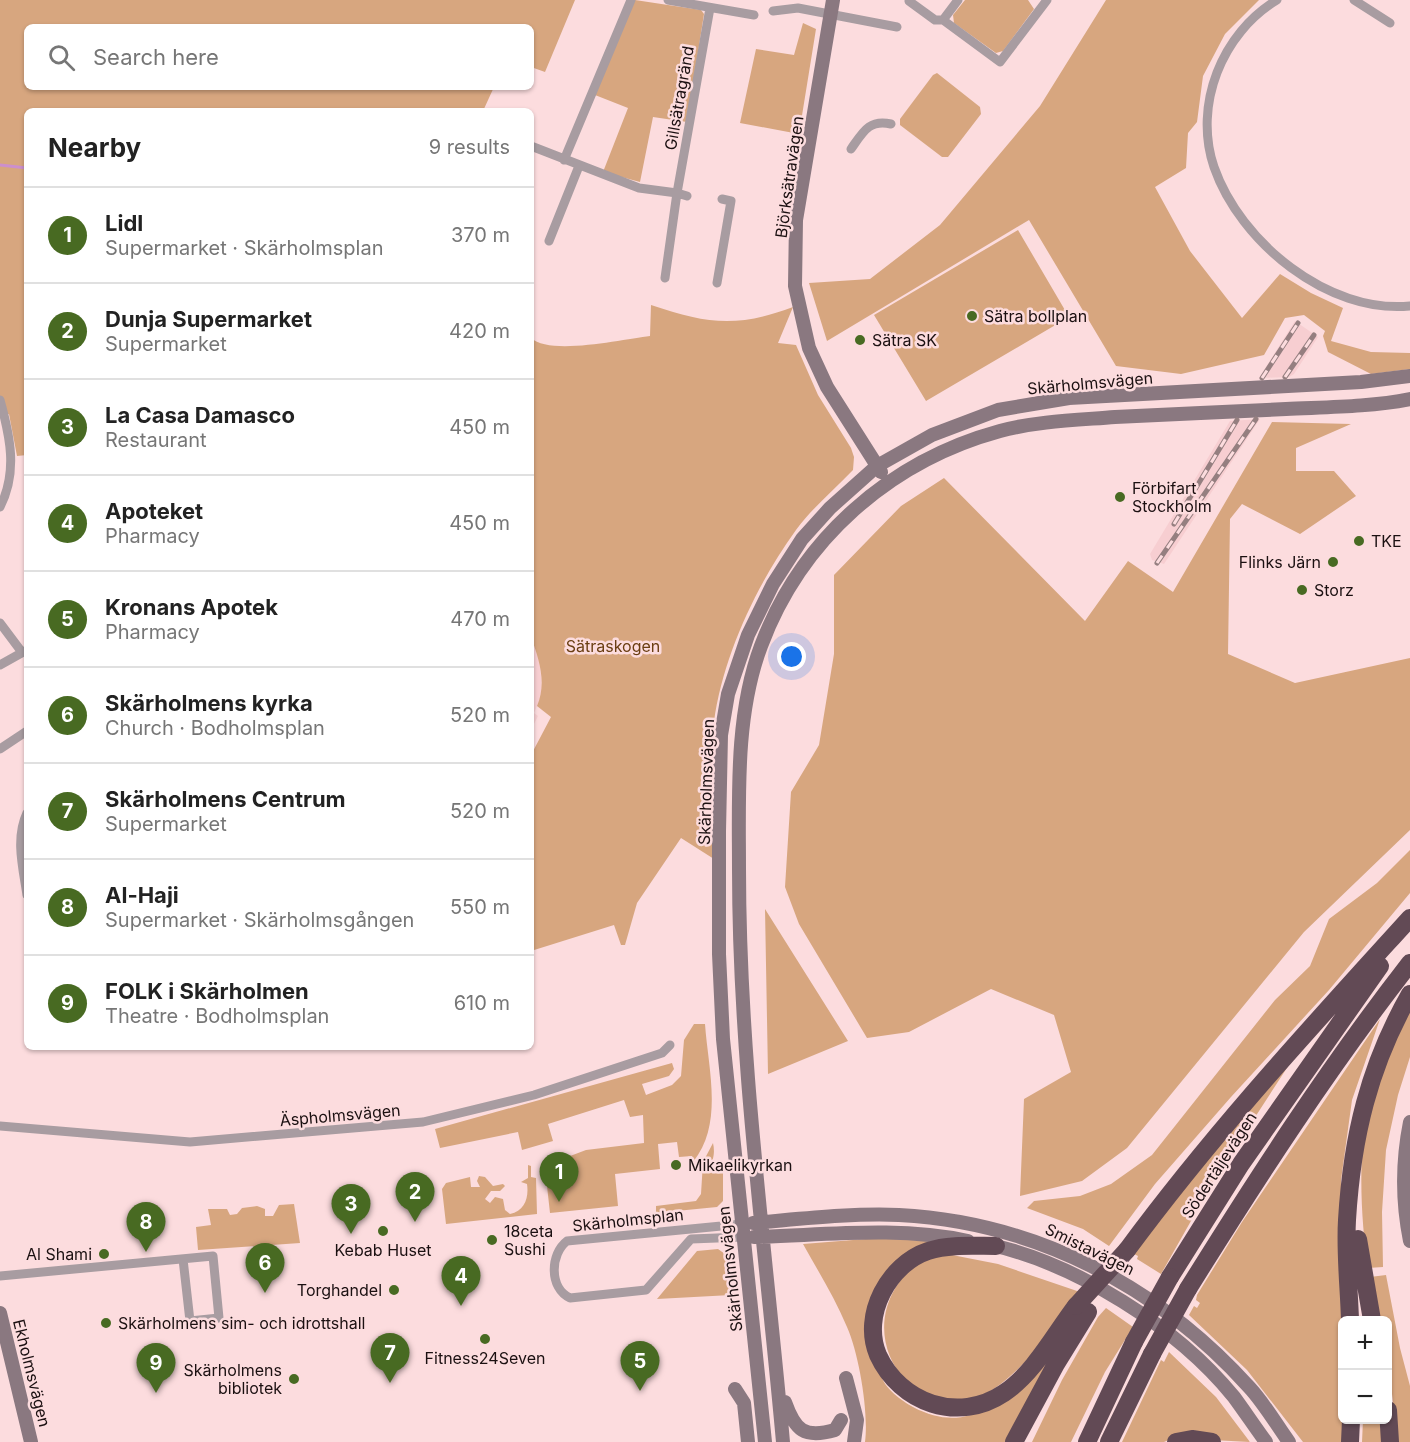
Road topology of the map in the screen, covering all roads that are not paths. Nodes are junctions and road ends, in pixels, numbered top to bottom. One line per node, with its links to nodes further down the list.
1 (631, 0): 18 (street)
2 (668, 0): 9 (street)
3 (958, 0): 12 (street)
4 (1277, 0): 26 (street)
5 (1354, 0): 13 (street)
6 (909, 1): 12 (street)
7 (1042, 2): 12 (street)
8 (832, 6): 10 (street); 14 (street); 30 (main road, Björksätravägen)
9 (710, 8): 11 (street); 20 (street, Gillsätragränd)
10 (773, 11)
11 (754, 15)
12 (943, 20)
13 (1390, 23)
14 (897, 27)
15 (891, 124): 17 (street)
16 (534, 147): 18 (street)
17 (851, 148)
18 (564, 160): 19 (street)
19 (579, 166): 20 (street); 23 (street)
20 (677, 193): 21 (street); 24 (street, Gillsätragränd)
21 (687, 196)
22 (722, 199): 25 (street)
23 (549, 241)
24 (665, 278)
25 (717, 283)
26 (1410, 306)
27 (1410, 376): 30 (main road, Skärholmsvägen)
28 (1410, 399): 31 (main road, Skärholmsvägen)
29 (0, 400): 32 (street)
30 (877, 466): 31 (main road, Björksätravägen); 48 (main road, Skärholmsvägen)
31 (887, 481): 49 (main road, Skärholmsvägen)
32 (0, 507)
33 (0, 623): 34 (street)
34 (24, 651): 35 (street)
35 (0, 665)
36 (24, 733): 37 (street)
37 (0, 749)
38 (24, 820): 39 (street)
39 (24, 867)
40 (1410, 918): 54 (highway, bridge)
41 (1410, 926): 71 (highway, Södertäljevägen, bridge)
42 (1410, 963): 72 (highway, bridge)
43 (1410, 994): 47 (highway)
44 (670, 1045): 46 (street, Äspholmsvägen)
45 (1410, 1122): 50 (main road)
46 (0, 1126)
47 (1352, 1175): 56 (highway); 57 (highway)
48 (743, 1230): 48 (street, Skärholmsplan); 49 (main road, Smistavägen); 66 (main road, Skärholmsvägen)
49 (761, 1230): 51 (main road, Smistavägen); 59 (main road, Skärholmsvägen); 76 (main road, Smistavägen)
50 (1410, 1241)
51 (996, 1246): 54 (highway); 75 (main road, Smistavägen)
52 (183, 1259): 52 (street); 53 (street)
53 (0, 1276)
54 (1082, 1309): 69 (highway); 70 (highway)
55 (0, 1313): 64 (main road, Ekholmsvägen)
56 (1350, 1316)
57 (1371, 1316)
58 (846, 1378): 68 (main road)
59 (778, 1383): 61 (main road); 67 (main road, Skärholmsvägen)
60 (735, 1389): 65 (main road)
61 (841, 1420)
62 (1352, 1424): 77 (highway)
63 (1389, 1424): 78 (highway)
64 (31, 1442)
65 (748, 1442)
66 (765, 1442)
67 (783, 1442)
68 (854, 1442)
69 (1014, 1442)
70 (1026, 1442)
71 (1087, 1442)
72 (1109, 1442)
73 (1176, 1442): 74 (highway)
74 (1212, 1442)
75 (1266, 1442)
76 (1289, 1442)
77 (1350, 1442)
78 (1390, 1442)

